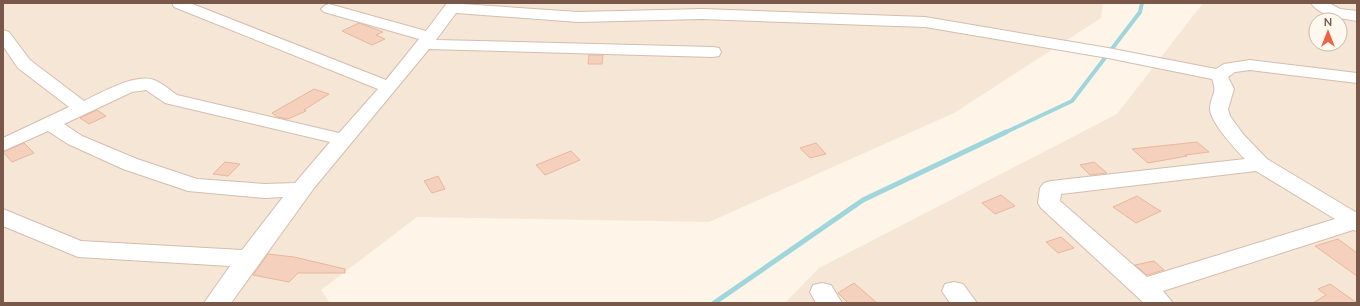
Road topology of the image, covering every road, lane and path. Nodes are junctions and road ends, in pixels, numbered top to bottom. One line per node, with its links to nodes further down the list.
1 (1318, 3): 5 (street)
2 (179, 4): 11 (street)
3 (454, 4): 7 (street); 9 (street)
4 (329, 10): 7 (street)
5 (1357, 16)
6 (3, 35): 12 (street)
7 (427, 40): 8 (street); 11 (street)
8 (712, 52)
9 (1219, 75): 10 (street); 16 (street)
10 (1357, 78)
11 (389, 87): 14 (street)
12 (82, 108): 13 (street); 14 (street)
13 (49, 123): 15 (street); 17 (street)
14 (345, 140): 17 (street)
15 (3, 145)
16 (1260, 164): 19 (street); 21 (street)
17 (303, 190): 20 (street)
18 (3, 217): 20 (street)
19 (1356, 222): 21 (street)
20 (248, 259): 22 (street)
21 (1143, 288): 23 (street)
22 (217, 303)
23 (1160, 303)

